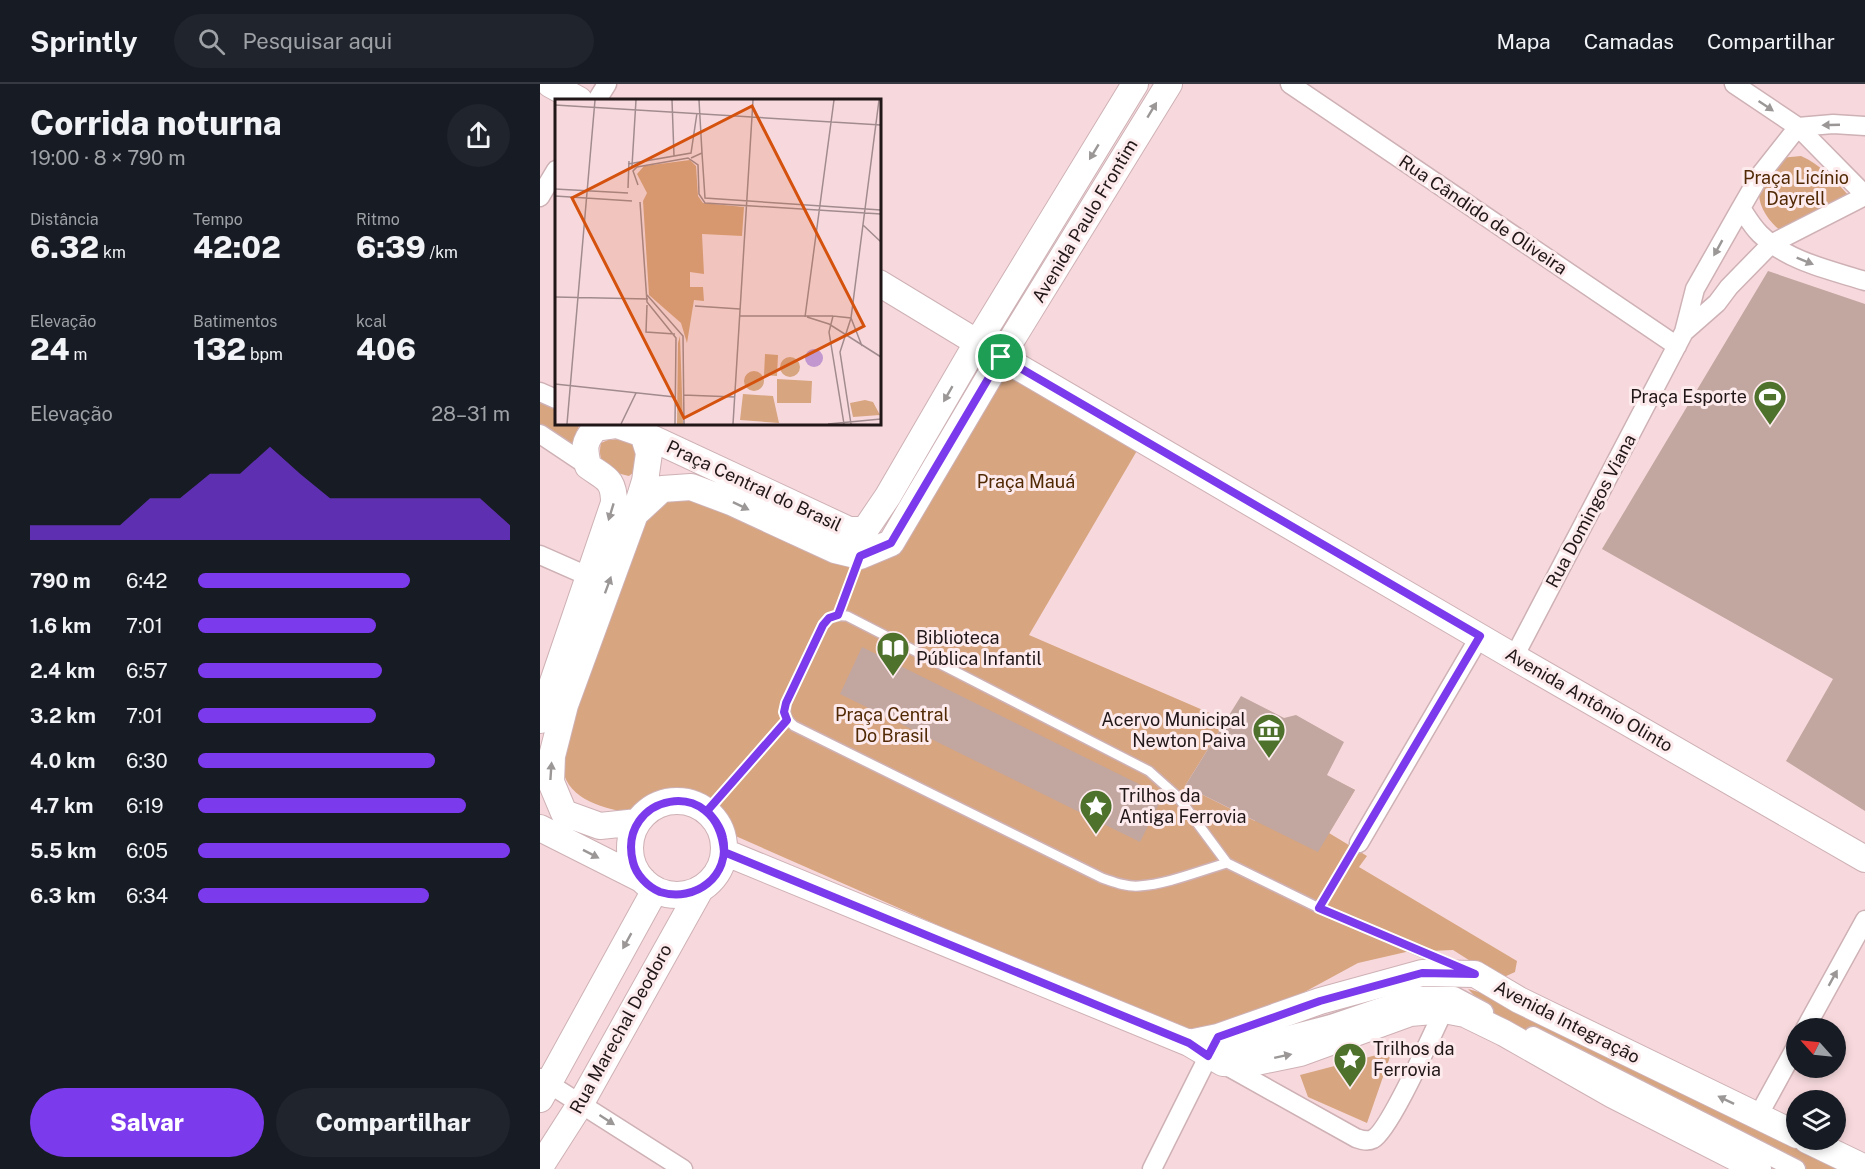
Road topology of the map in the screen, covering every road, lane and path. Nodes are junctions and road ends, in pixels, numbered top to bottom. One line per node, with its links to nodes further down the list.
1 (550, 84): 7 (street)
2 (607, 84): 8 (street)
3 (1135, 84): 19 (street, Avenida Paulo Frontim, one-way to 19)
4 (1168, 84): 20 (street, Avenida Paulo Frontim, one-way to 4)
5 (1290, 84): 18 (street, Rua Cândido de Oliveira)
6 (1734, 84): 10 (street, one-way to 10)
7 (577, 99)
8 (598, 99)
9 (1865, 126): 10 (street, one-way to 10)
10 (1798, 127): 12 (street); 14 (street, Rua Domingos Viana)
11 (555, 172): 13 (street)
12 (1865, 196): 15 (street, Rua Domingos Viana)
13 (540, 198)
14 (1741, 208): 15 (street); 18 (street, Rua Domingos Viana, one-way to 18)
15 (1771, 244): 16 (street, one-way to 16); 18 (street, Rua Domingos Viana)
16 (1865, 281)
17 (880, 284): 19 (street, Avenida Antônio Olinto)
18 (1681, 339): 35 (street, Rua Domingos Viana)
19 (977, 343): 20 (street, Avenida Antônio Olinto); 25 (street, Praça Central do Brasil, one-way to 25)
20 (1001, 357): 31 (street); 34 (street, Avenida Antônio Olinto)
21 (540, 392): 22 (street)
22 (555, 399)
23 (615, 424): 25 (street, Praça Central do Brasil); 26 (street)
24 (540, 434): 26 (street)
25 (644, 434): 27 (street, Praça Central do Brasil)
26 (588, 466): 28 (street)
27 (645, 481): 28 (street); 29 (street, Praça Central do Brasil)
28 (612, 483): 32 (street, one-way to 32)
29 (635, 514): 31 (street, Praça Central do Brasil, one-way to 31); 40 (street, Praça Central do Brasil, one-way to 29)
30 (540, 555): 32 (street)
31 (860, 556): 33 (path)
32 (590, 577): 36 (street)
33 (838, 615): 37 (lane); 46 (lane)
34 (1480, 636): 35 (street, Avenida Antônio Olinto); 43 (street)
35 (1514, 657): 45 (street, Avenida Antônio Olinto)
36 (540, 720)
37 (787, 720): 39 (path); 46 (lane)
38 (540, 803): 40 (street)
39 (707, 811): 41 (street); 44 (street)
40 (564, 813): 41 (street)
41 (638, 822): 47 (street)
42 (540, 828): 47 (street, one-way to 47)
43 (1359, 843): 49 (path)
44 (724, 852): 48 (street); 54 (street, Avenida Integração)
45 (1865, 859)
46 (1227, 863): 49 (lane)
47 (649, 885): 48 (street); 56 (street, Rua Marechal Deodoro, one-way to 56)
48 (700, 890): 57 (street, Rua Marechal Deodoro)
49 (1319, 908): 51 (lane)
50 (1865, 920): 53 (street, one-way to 50)
51 (1475, 974): 54 (street, Avenida Integração); 58 (street, Avenida Integração, one-way to 51)
52 (1444, 1010): 54 (street, Avenida Integração, one-way to 52); 54 (street, Avenida Integração); 61 (street, Avenida Integração)
53 (1811, 1018)
54 (1210, 1050): 65 (street); 66 (street)
55 (1786, 1065): 58 (street)
56 (543, 1087): 57 (street)
57 (581, 1103): 62 (street, Rua Marechal Deodoro); 64 (street, one-way to 64)
58 (1758, 1116): 59 (street, Avenida Integração)
59 (1786, 1130)
60 (1828, 1150): 63 (street)
61 (1747, 1166)
62 (540, 1167)
63 (1865, 1168)
64 (683, 1169)
65 (1152, 1169)
66 (1796, 1169)

